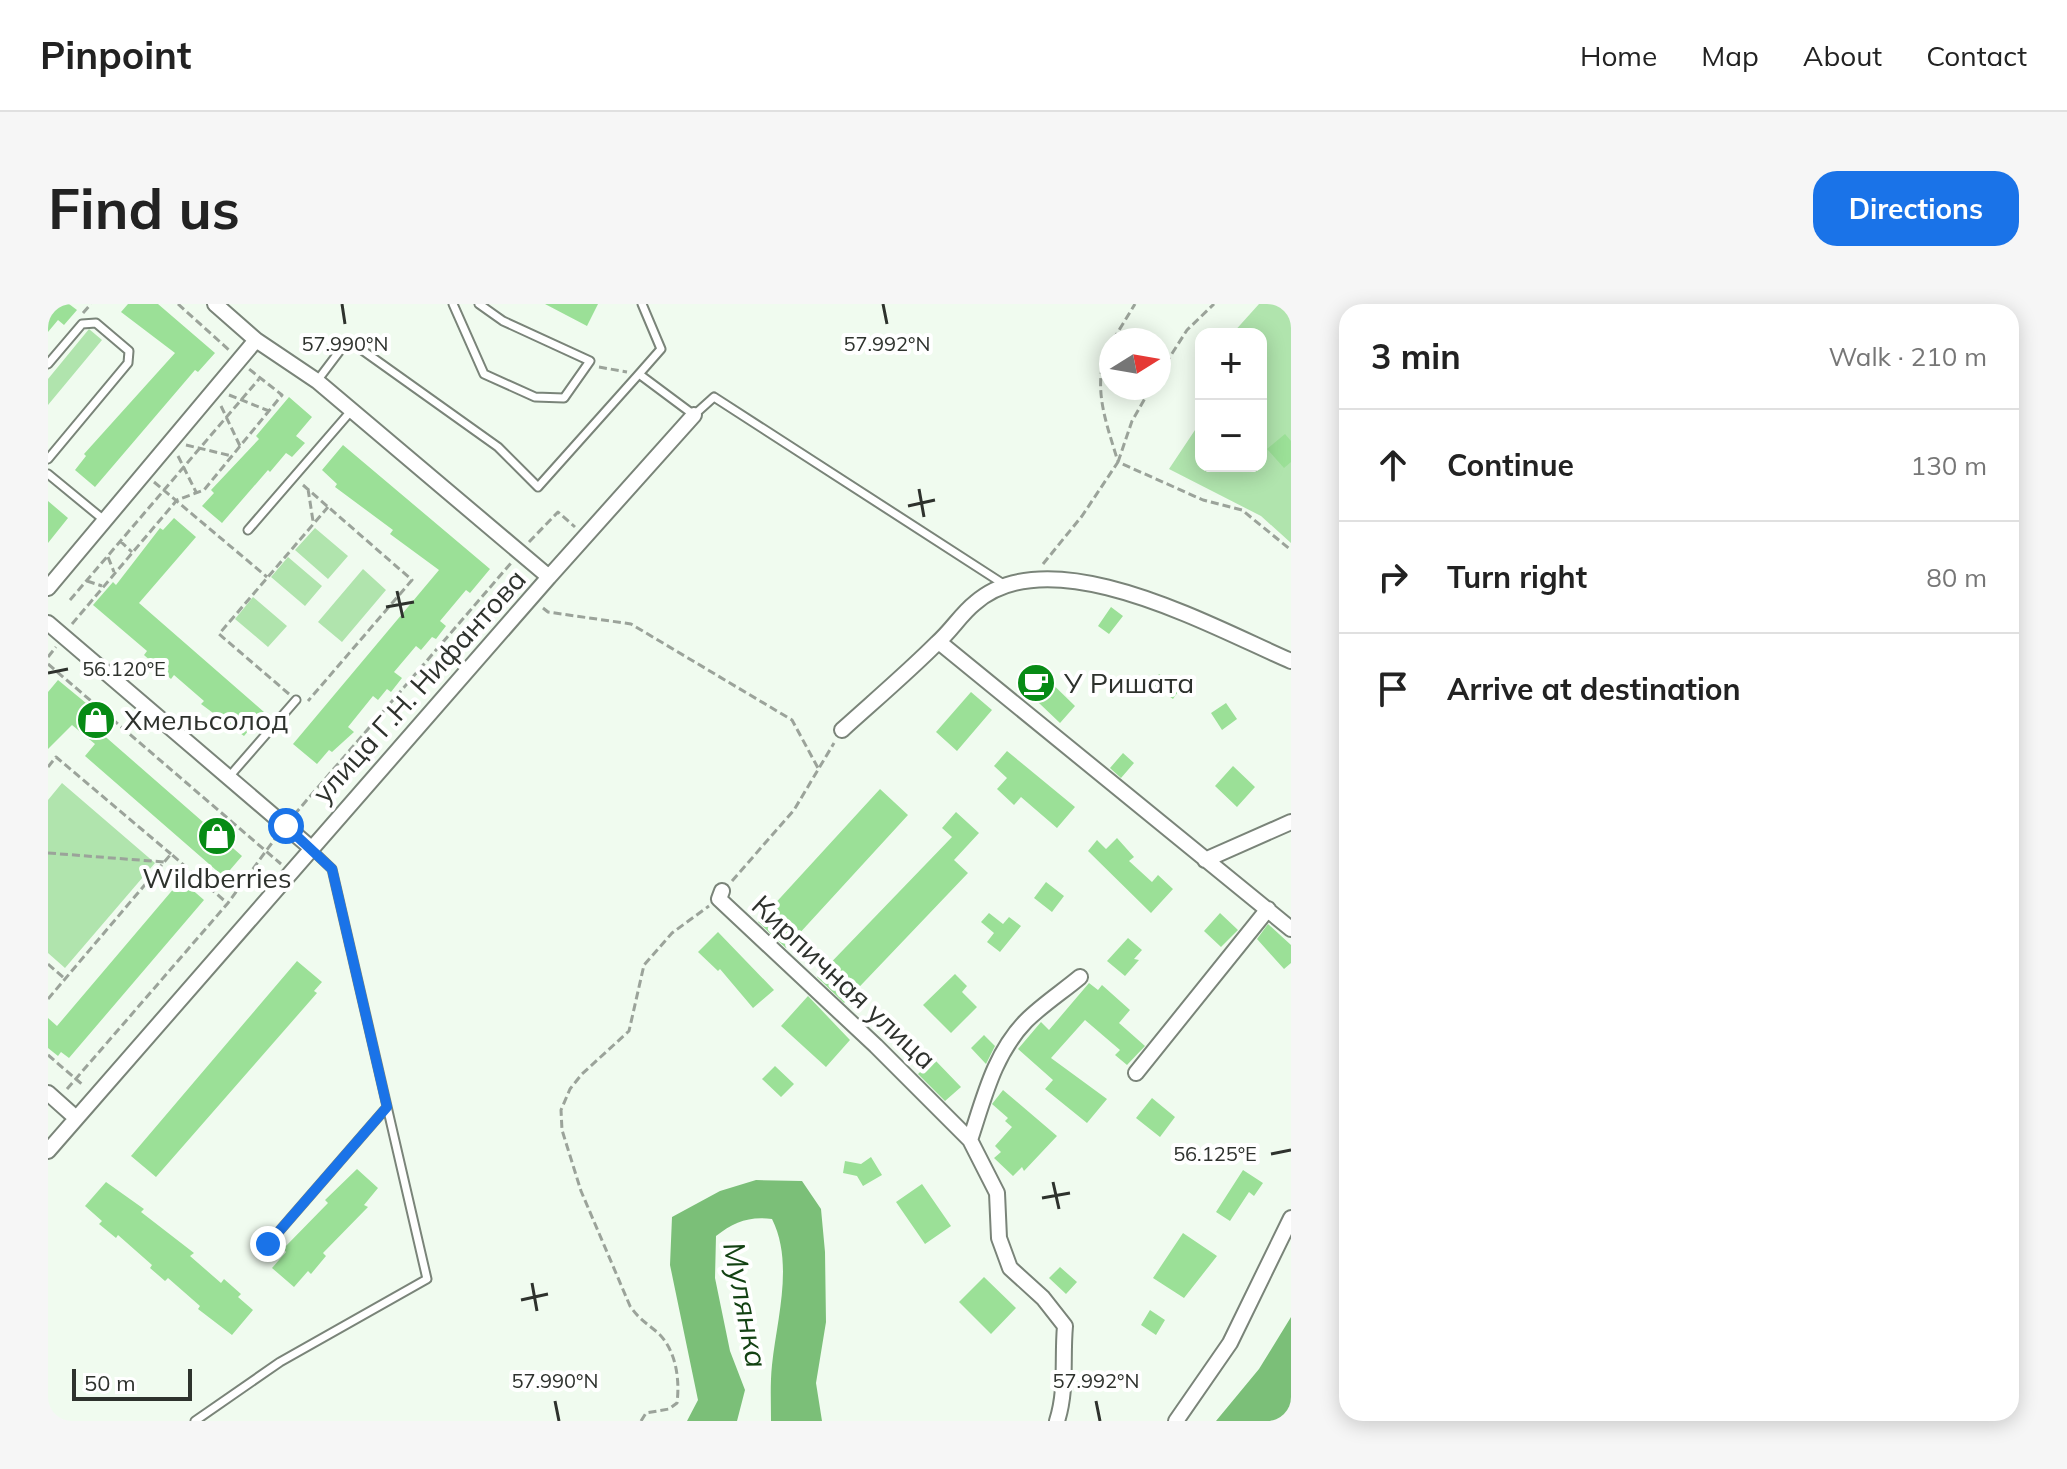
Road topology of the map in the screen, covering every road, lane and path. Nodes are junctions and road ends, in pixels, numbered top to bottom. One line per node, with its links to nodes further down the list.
1 (178, 304): 11 (path)
2 (215, 304): 9 (street, улица Г.Н. Нифантова)
3 (453, 304): 4 (lane)
4 (479, 304)
5 (642, 304): 14 (lane)
6 (1135, 304): 8 (path)
7 (1214, 304): 10 (path)
8 (1120, 328)
9 (256, 340): 11 (street); 16 (street, улица Г.Н. Нифантова)
10 (1171, 355)
11 (239, 359): 15 (path); 17 (street)
12 (48, 364): 29 (lane)
13 (600, 367): 14 (path)
14 (639, 374): 16 (lane); 23 (lane)
15 (259, 379): 18 (path); 21 (path)
16 (317, 381): 22 (street, улица Г.Н. Нифантова)
17 (214, 390): 18 (path); 24 (path); 25 (street)
18 (241, 400): 21 (path); 24 (path)
19 (1100, 400): 30 (path)
20 (1144, 400): 30 (path)
21 (269, 411): 26 (path)
22 (351, 411): 34 (lane); 47 (street, улица Г.Н. Нифантова)
23 (694, 415): 43 (street); 54 (lane)
24 (226, 417): 26 (path); 27 (path)
25 (171, 441): 27 (path); 31 (path); 32 (street)
26 (240, 446): 28 (path)
27 (199, 448): 28 (path); 31 (path)
28 (232, 456): 37 (path)
29 (48, 459)
30 (1118, 462): 45 (path); 53 (path)
31 (183, 467): 35 (path); 37 (path)
32 (144, 473): 35 (path); 40 (street)
33 (48, 474): 40 (lane)
34 (294, 477): 36 (path); 42 (lane)
35 (164, 489): 38 (path); 44 (path)
36 (308, 489): 39 (path); 41 (path)
37 (196, 492): 38 (path)
38 (177, 500): 46 (path); 50 (path)
39 (328, 507): 41 (path); 65 (path)
40 (104, 520): 56 (street)
41 (313, 524): 50 (path)
42 (248, 530)
43 (586, 536): 47 (path); 51 (street)
44 (120, 541): 46 (path); 48 (path)
45 (1291, 550)
46 (132, 552): 49 (path)
47 (518, 554): 51 (street, улица Г.Н. Нифантова); 71 (path)
48 (107, 556): 49 (path); 52 (path)
49 (114, 572): 55 (path)
50 (267, 577): 65 (path)
51 (549, 577): 72 (street, улица Г.Н. Нифантова)
52 (86, 581): 55 (path); 57 (path)
53 (1028, 582): 54 (street); 63 (street)
54 (1005, 585): 61 (street)
55 (102, 586): 60 (path)
56 (48, 588)
57 (70, 600)
58 (548, 612): 68 (path)
59 (48, 623): 60 (street)
60 (64, 637): 62 (path); 69 (street)
61 (939, 642): 66 (street); 76 (street)
62 (48, 657)
63 (1291, 661)
64 (48, 664): 73 (path)
65 (296, 700): 69 (lane)
66 (842, 730): 68 (path, Кирпичная улица)
67 (48, 767): 75 (path)
68 (818, 768): 79 (path, Кирпичная улица)
69 (228, 778): 71 (street)
70 (1291, 822): 76 (street)
71 (286, 826): 72 (street); 73 (path)
72 (310, 847): 78 (street, улица Г.Н. Нифантова); 92 (lane)
73 (265, 849): 78 (path); 80 (path)
74 (48, 853): 77 (path)
75 (171, 854): 77 (path); 80 (path)
76 (1205, 860): 81 (street)
77 (164, 862): 85 (path)
78 (289, 872): 90 (street, улица Г.Н. Нифантова)
79 (720, 895): 94 (street, Кирпичная улица); 99 (path)
80 (228, 903): 89 (path)
81 (1268, 909): 82 (street); 88 (street)
82 (1291, 929)
83 (48, 964): 85 (path)
84 (1080, 977): 94 (street)
85 (65, 979): 86 (path)
86 (48, 999)
87 (48, 1055): 89 (path)
88 (1136, 1073)
89 (76, 1079): 90 (path); 91 (path)
90 (95, 1096): 93 (street, улица Г.Н. Нифантова)
91 (52, 1097): 93 (street)
92 (387, 1107): 97 (lane); 98 (lane)
93 (76, 1118): 95 (street, улица Г.Н. Нифантова)
94 (970, 1140): 100 (street, Кирпичная улица)
95 (48, 1151)
96 (1291, 1218): 101 (street)
97 (268, 1244)
98 (195, 1421)
99 (641, 1421)
100 (1057, 1421)
101 (1176, 1421)

